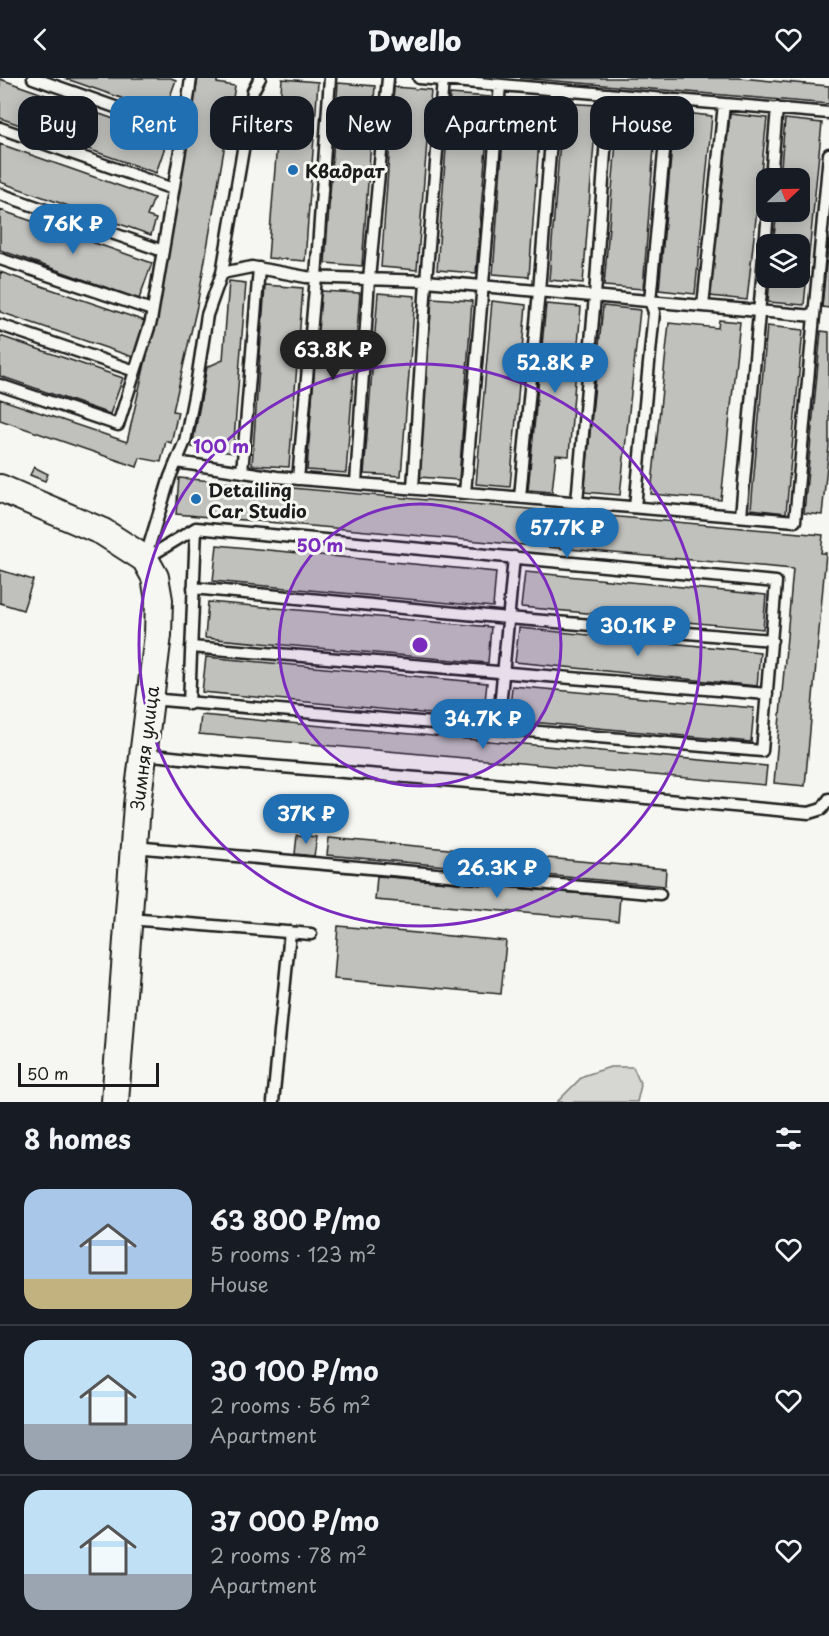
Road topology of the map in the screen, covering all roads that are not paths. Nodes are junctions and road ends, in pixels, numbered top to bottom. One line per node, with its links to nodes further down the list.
1 (33, 78): 15 (lane)
2 (191, 78): 11 (lane)
3 (260, 78): 29 (lane)
4 (330, 78): 30 (lane)
5 (388, 78): 31 (lane)
6 (419, 78): 7 (lane)
7 (443, 80): 8 (lane); 32 (lane)
8 (500, 85): 9 (lane); 33 (lane)
9 (555, 90): 10 (lane); 34 (lane)
10 (609, 94): 12 (lane); 35 (lane)
11 (188, 96)
12 (633, 96)
13 (694, 101): 14 (lane)
14 (724, 104): 16 (lane); 37 (lane)
15 (110, 105)
16 (777, 108): 17 (lane); 22 (lane)
17 (829, 113)
18 (0, 128): 23 (lane)
19 (180, 150): 23 (lane)
20 (664, 150): 36 (lane)
21 (829, 154): 40 (lane)
22 (772, 168)
23 (173, 189): 26 (lane)
24 (0, 194): 26 (lane)
25 (767, 222): 39 (lane)
26 (163, 251): 38 (lane)
27 (0, 259): 38 (lane)
28 (259, 268): 29 (lane); 30 (lane); 45 (lane)
29 (222, 273): 44 (lane)
30 (316, 277): 31 (lane); 46 (lane)
31 (369, 279): 32 (lane); 47 (lane)
32 (426, 281): 33 (lane); 49 (lane)
33 (483, 286): 34 (lane); 50 (lane)
34 (539, 291): 35 (lane); 51 (lane)
35 (596, 297): 36 (lane); 52 (lane)
36 (650, 301): 37 (lane); 53 (lane)
37 (704, 306): 39 (lane)
38 (152, 310): 42 (lane)
39 (759, 311): 40 (lane); 54 (lane)
40 (814, 316): 54 (lane)
41 (0, 325): 42 (lane)
42 (135, 371): 43 (lane)
43 (0, 385)
44 (176, 462): 45 (lane); 57 (lane)
45 (242, 472): 46 (lane)
46 (298, 479): 47 (lane)
47 (356, 483): 49 (lane)
48 (0, 488): 57 (street)
49 (412, 488): 50 (lane)
50 (465, 493): 51 (lane)
51 (520, 497): 52 (lane)
52 (577, 502): 53 (lane)
53 (634, 507): 54 (lane)
54 (741, 516)
55 (195, 528): 56 (lane); 57 (lane); 58 (lane)
56 (514, 557): 59 (lane); 60 (lane)
57 (144, 559): 64 (street, Зимняя улица)
58 (193, 588): 59 (lane); 61 (lane)
59 (508, 618): 60 (lane); 62 (lane)
60 (772, 640): 63 (lane)
61 (191, 647): 62 (lane); 65 (lane)
62 (503, 672): 63 (lane); 66 (lane)
63 (767, 694): 66 (lane)
64 (150, 699): 65 (lane); 67 (street, Зимняя улица)
65 (189, 704): 66 (lane)
66 (498, 729)
67 (143, 754): 68 (lane); 69 (street, Зимняя улица)
68 (829, 799)
69 (134, 847): 70 (lane); 71 (street, Зимняя улица)
70 (660, 894)
71 (129, 919): 72 (lane); 74 (street, Зимняя улица)
72 (290, 932): 73 (lane); 75 (lane)
73 (311, 934)
74 (115, 1102)
75 (273, 1102)

